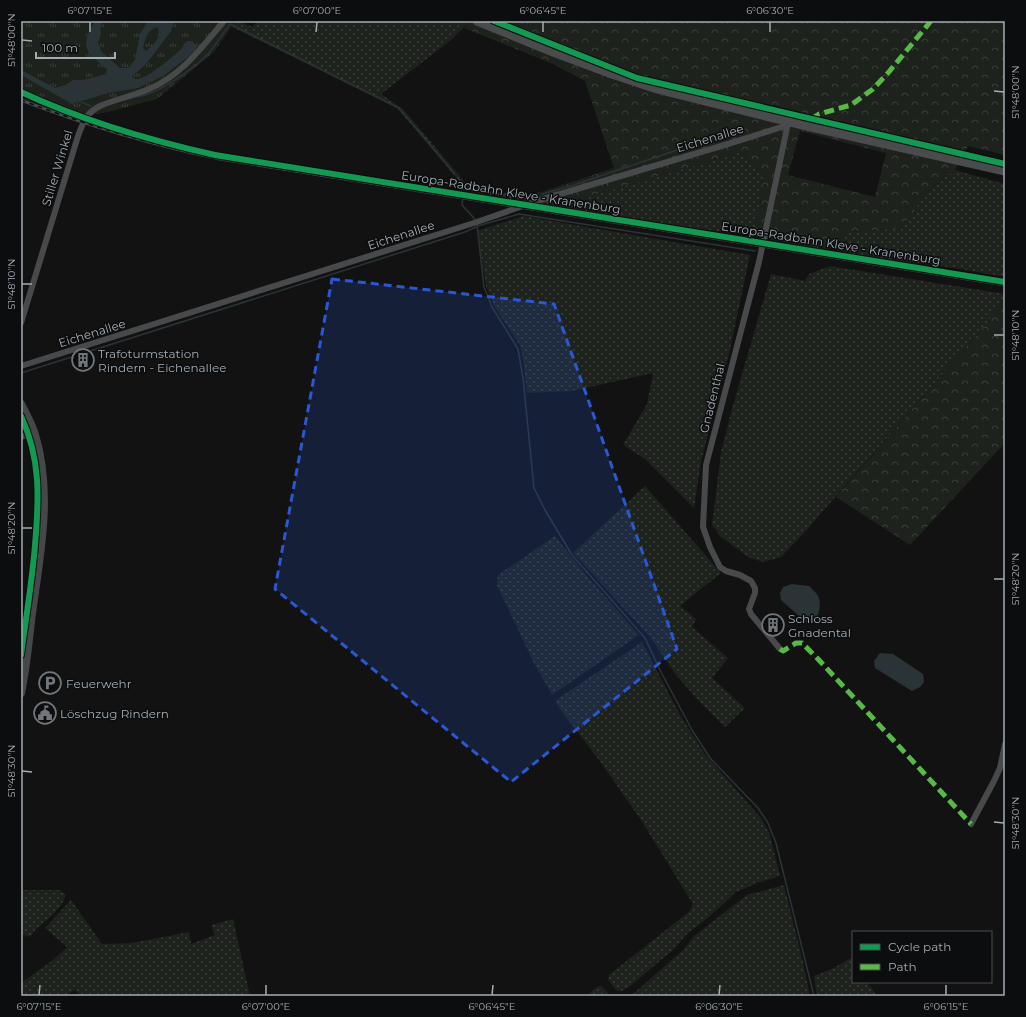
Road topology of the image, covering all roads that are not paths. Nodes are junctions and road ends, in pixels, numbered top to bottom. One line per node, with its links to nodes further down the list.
1 (224, 21): 5 (street, Stiller Winkel)
2 (477, 21): 3 (main road)
3 (788, 123): 4 (main road); 6 (street, Eichenallee); 10 (street, Gnadenthal)
4 (1005, 171)
5 (21, 323)
6 (21, 366)
7 (21, 404): 8 (main road)
8 (34, 433): 9 (street); 11 (main road)
9 (21, 437)
10 (780, 648)
11 (21, 694)
12 (1005, 744): 13 (street)
13 (971, 824)

